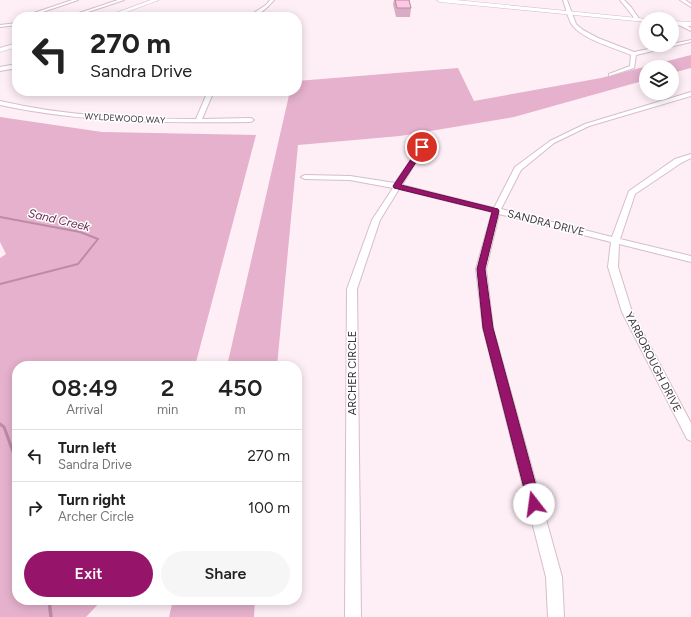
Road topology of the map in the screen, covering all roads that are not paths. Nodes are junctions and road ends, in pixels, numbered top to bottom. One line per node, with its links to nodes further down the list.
1 (76, 0): 10 (street)
2 (122, 0): 11 (street)
3 (156, 0): 12 (street)
4 (272, 0): 13 (street)
5 (440, 0): 14 (street)
6 (565, 0): 14 (street)
7 (622, 0): 15 (street)
8 (682, 0): 9 (street)
9 (691, 6)
10 (39, 12)
11 (84, 12)
12 (122, 12)
13 (258, 12)
14 (570, 12): 15 (street); 26 (street)
15 (638, 19)
16 (681, 24): 17 (street); 20 (street)
17 (691, 24)
18 (12, 25): 19 (street)
19 (0, 26)
20 (691, 30)
21 (691, 41): 22 (street)
22 (679, 43)
23 (12, 46): 24 (street)
24 (0, 50)
25 (642, 52): 26 (street)
26 (634, 54): 29 (street)
27 (12, 67): 28 (street)
28 (0, 69)
29 (611, 75)
30 (691, 94): 39 (street)
31 (209, 96): 34 (street)
32 (0, 103): 34 (street, WYLDEWOOD WAY)
33 (252, 120): 34 (street, WYLDEWOOD WAY)
34 (198, 121)
35 (422, 147): 38 (street, ARCHER CIRCLE)
36 (691, 156): 40 (street, YARBOROUGH DRIVE)
37 (305, 176): 38 (street, SANDRA DRIVE)
38 (397, 186): 39 (street, SANDRA DRIVE); 43 (street, ARCHER CIRCLE)
39 (496, 211): 40 (street, SANDRA DRIVE); 44 (street)
40 (615, 240): 41 (street, SANDRA DRIVE); 42 (street, YARBOROUGH DRIVE)
41 (691, 259)
42 (691, 436)
43 (353, 617)
44 (556, 617)

